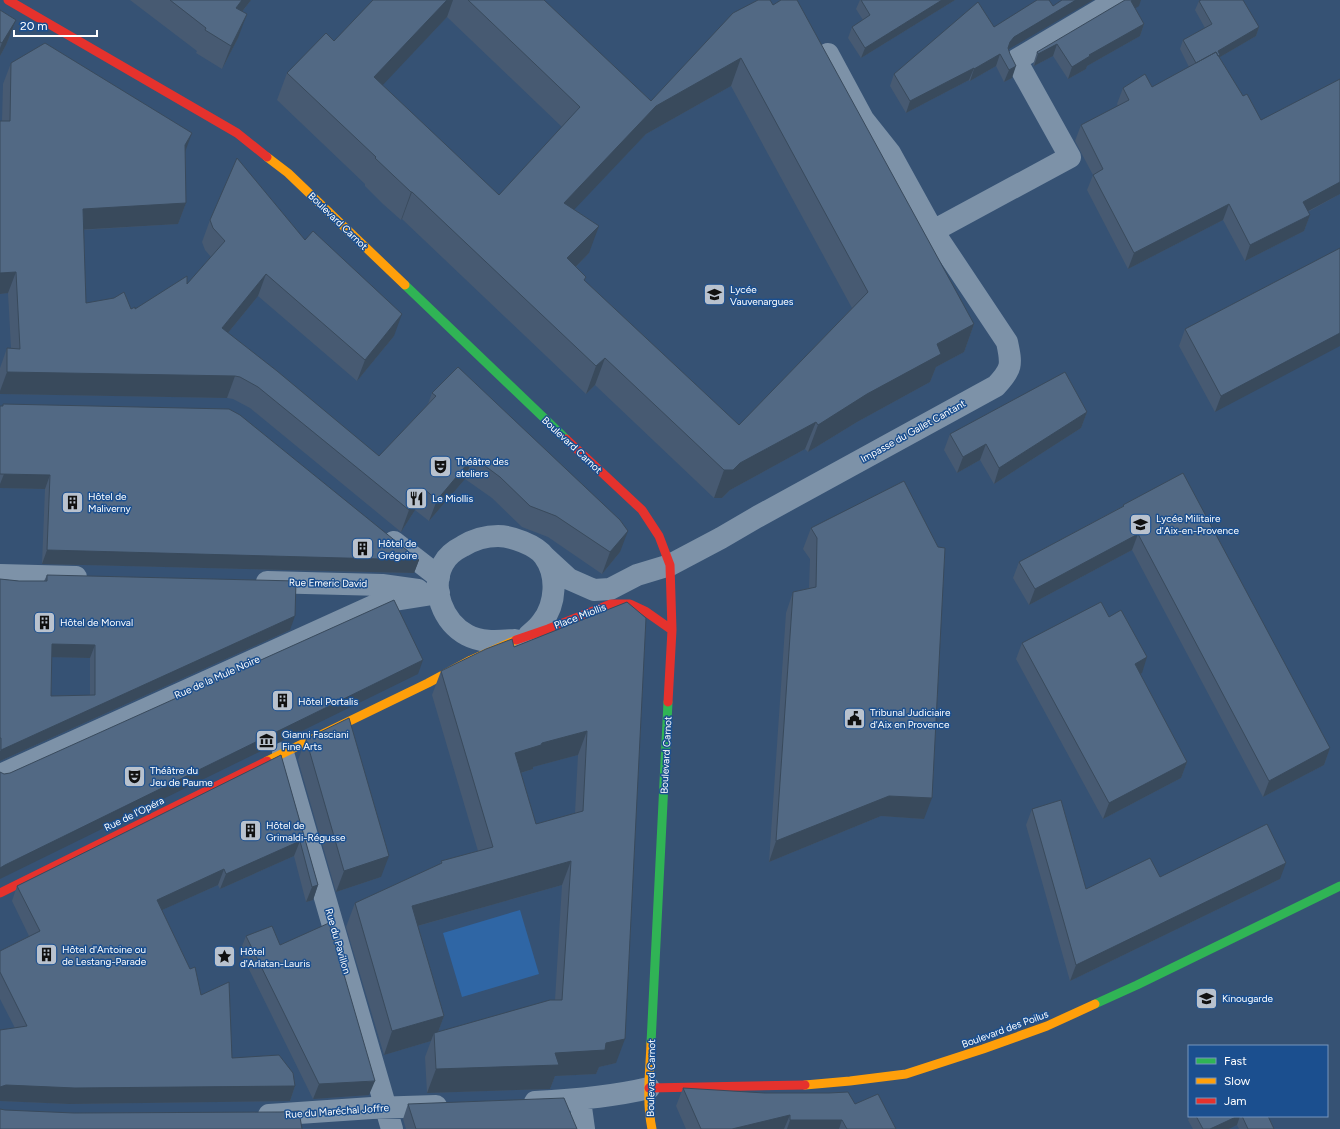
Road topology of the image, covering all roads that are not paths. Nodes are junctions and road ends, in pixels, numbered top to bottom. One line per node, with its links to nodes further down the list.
1 (8, 0): 7 (street, Boulevard Carnot)
2 (1117, 0): 4 (street)
3 (828, 54): 4 (street, Impasse du Gallet Cantant)
4 (933, 231): 7 (street, Impasse du Gallet Cantant)
5 (377, 529): 11 (street)
6 (544, 556): 7 (street, Place Miollis); 11 (street, Place Miollis); 13 (street, Place Miollis)
7 (670, 564): 12 (street, Boulevard Carnot)
8 (0, 575): 9 (street)
9 (94, 578)
10 (244, 581): 11 (street, Rue Emeric David)
11 (439, 585): 13 (street, Place Miollis); 16 (street, Rue de la Mule Noire)
12 (672, 630): 13 (street, Place Miollis); 19 (street, Boulevard Carnot)
13 (522, 638): 14 (street, Place Miollis)
14 (472, 660): 15 (street, Rue de l'Opéra)
15 (283, 752): 18 (street, Rue de l'Opéra); 23 (street, Rue du Pavillon)
16 (0, 775)
17 (1340, 886): 19 (street, Boulevard des Poilus)
18 (0, 893)
19 (649, 1088): 20 (street); 28 (street, Boulevard Carnot)
20 (580, 1100): 21 (street); 27 (street)
21 (513, 1103)
22 (457, 1105): 23 (street, Rue du Maréchal Joffre)
23 (386, 1108): 25 (street, Rue du Maréchal Joffre); 26 (street, Rue du Pavillon)
24 (250, 1115): 25 (street, Rue du Maréchal Joffre)
25 (273, 1122)
26 (392, 1129)
27 (584, 1129)
28 (652, 1129)

